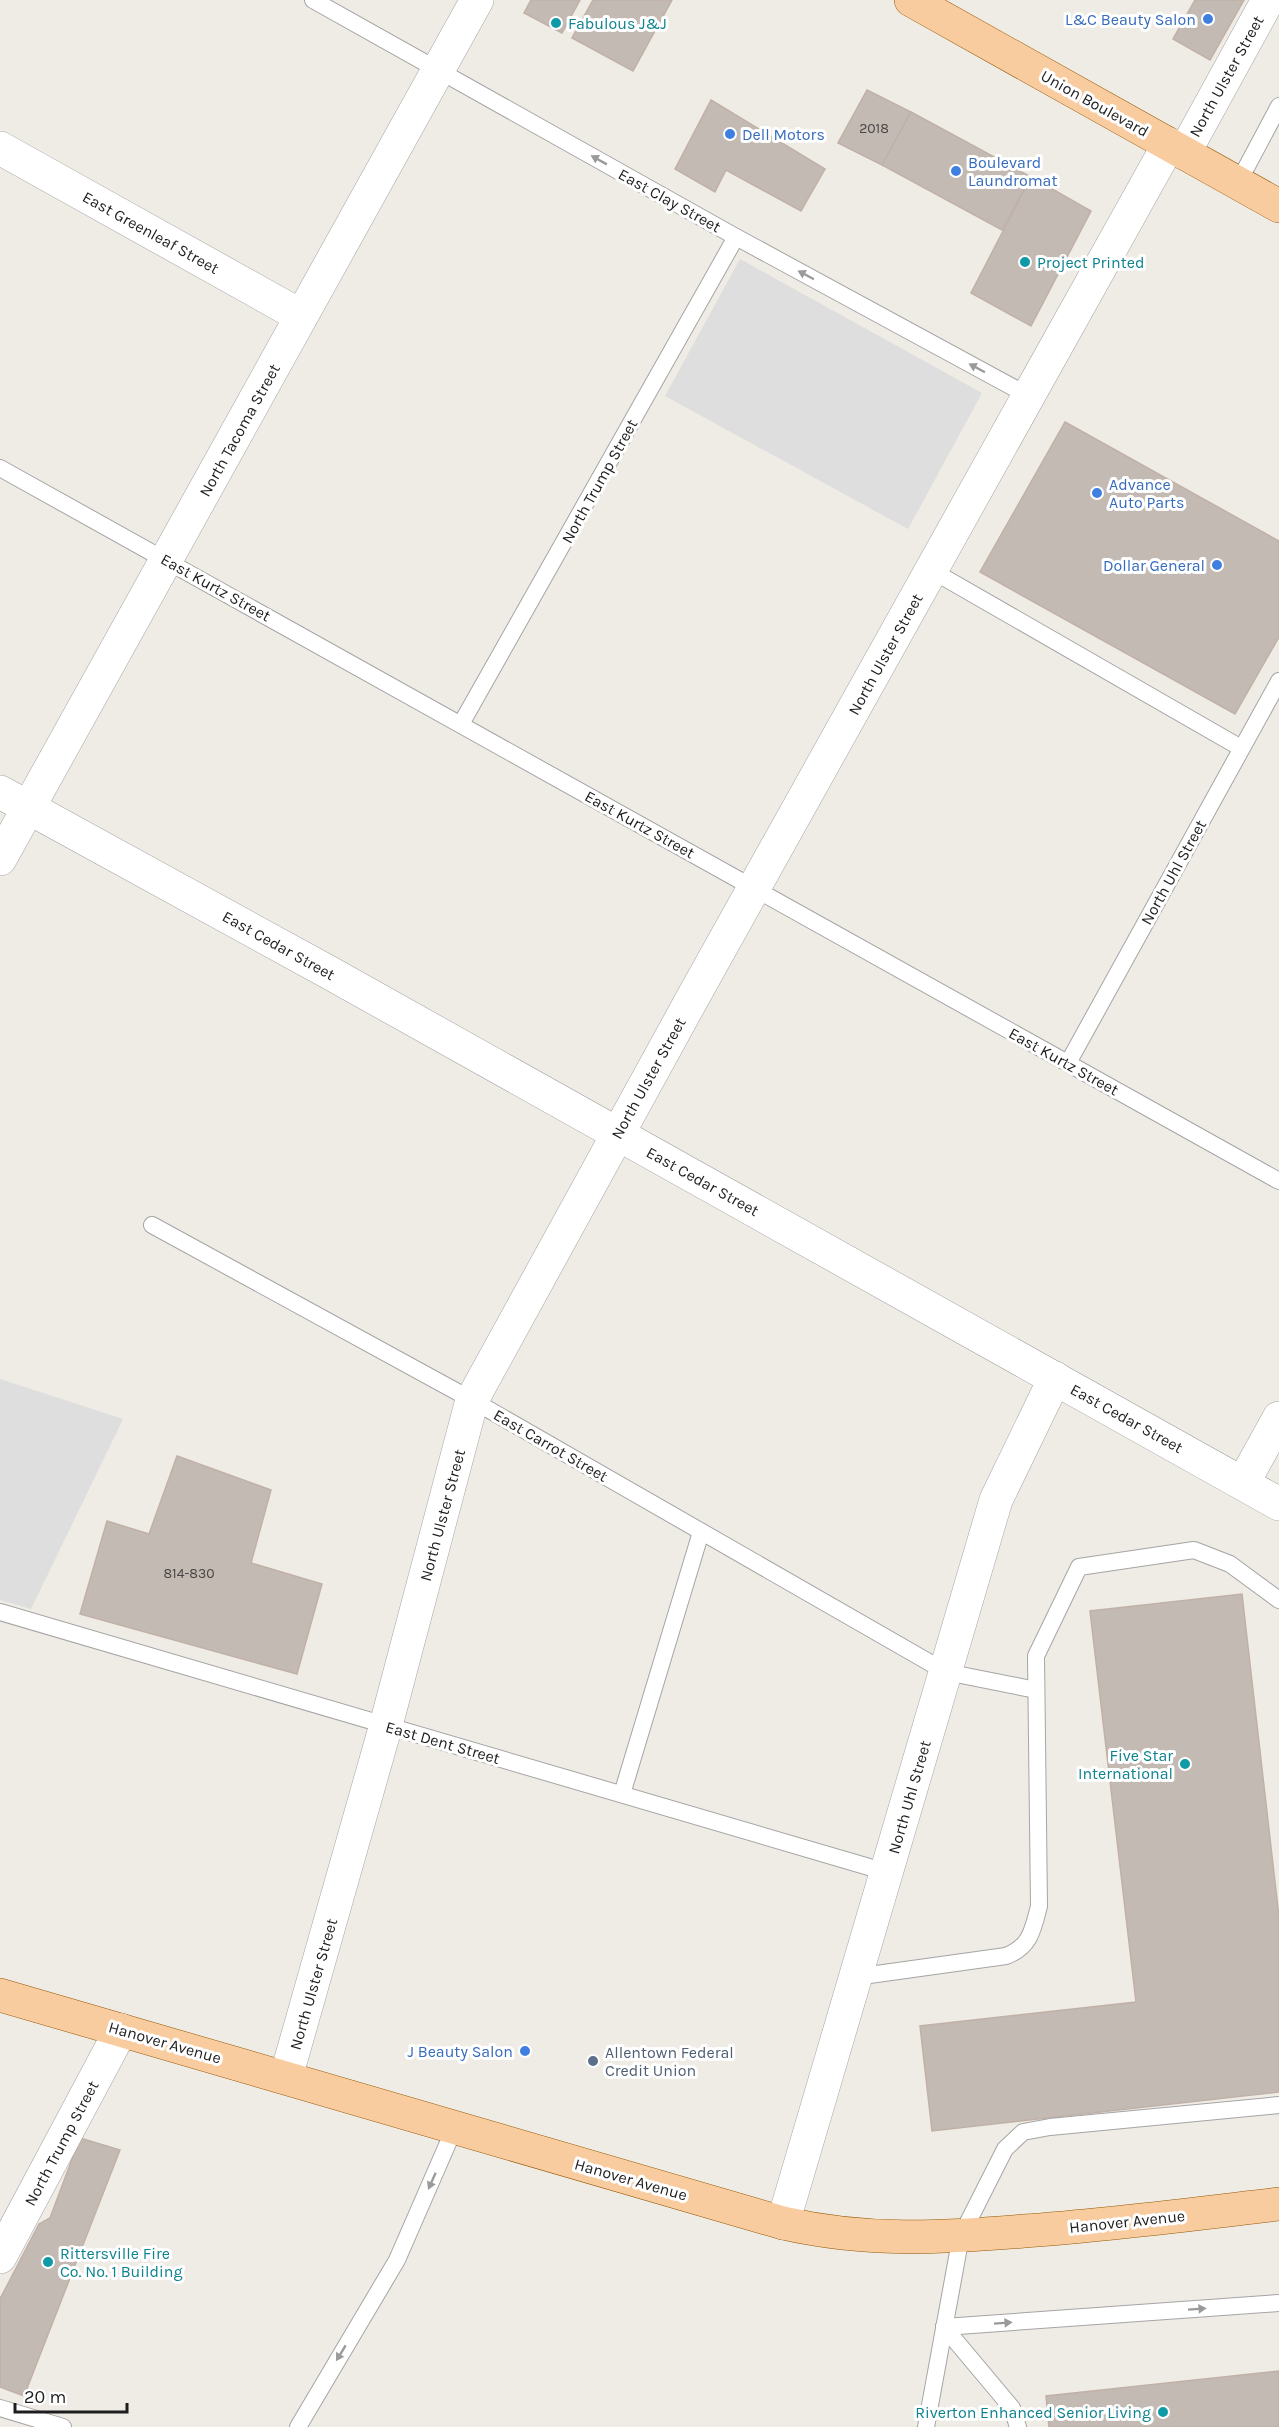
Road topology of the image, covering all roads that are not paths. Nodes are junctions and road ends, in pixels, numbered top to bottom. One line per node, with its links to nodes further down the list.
1 (313, 0): 5 (lane, East Clay Street)
2 (477, 0): 5 (street, North Tacoma Street)
3 (911, 0): 8 (main road, Union Boulevard)
4 (1268, 0): 8 (street, North Ulster Street)
5 (437, 70): 11 (lane, East Clay Street, one-way to 5); 12 (street, North Tacoma Street)
6 (1279, 106): 9 (lane)
7 (0, 148): 12 (street, East Greenleaf Street)
8 (1176, 148): 9 (main road, Union Boulevard); 13 (street, North Ulster Street)
9 (1238, 183): 10 (main road, Union Boulevard)
10 (1279, 206)
11 (736, 237): 13 (lane, East Clay Street, one-way to 11); 18 (lane, North Trump Street)
12 (302, 316): 15 (street, North Tacoma Street)
13 (1029, 396): 16 (street, North Ulster Street)
14 (0, 468): 15 (lane, East Kurtz Street)
15 (168, 560): 18 (lane, East Kurtz Street); 21 (street, North Tacoma Street)
16 (931, 570): 19 (lane); 23 (street, North Ulster Street)
17 (1279, 681): 19 (lane, North Uhl Street)
18 (462, 724): 23 (lane, East Kurtz Street)
19 (1242, 748): 24 (lane, North Uhl Street)
20 (0, 792): 21 (street, East Cedar Street)
21 (28, 808): 22 (street, North Tacoma Street); 25 (street, East Cedar Street)
22 (0, 859)
23 (754, 887): 24 (lane, East Kurtz Street); 25 (street, North Ulster Street)
24 (1068, 1063): 26 (lane, East Kurtz Street)
25 (618, 1134): 28 (street, East Cedar Street); 29 (street, North Ulster Street)
26 (1279, 1181)
27 (152, 1225): 29 (lane, East Carrot Street)
28 (1055, 1378): 31 (street, East Cedar Street); 36 (street, North Uhl Street)
29 (472, 1400): 33 (lane, East Carrot Street); 38 (street, North Ulster Street)
30 (1279, 1418): 31 (street)
31 (1243, 1483): 32 (street, East Cedar Street)
32 (1279, 1504)
33 (701, 1532): 36 (lane, East Carrot Street); 39 (lane)
34 (1279, 1600): 37 (lane)
35 (0, 1612): 38 (lane, East Dent Street)
36 (946, 1672): 37 (lane, East Carrot Street); 40 (street, North Uhl Street)
37 (1036, 1690): 41 (lane)
38 (386, 1725): 39 (lane, East Dent Street); 44 (street, North Ulster Street)
39 (622, 1794): 40 (lane, East Dent Street)
40 (886, 1872): 41 (street, North Uhl Street)
41 (855, 1977): 48 (street, North Uhl Street)
42 (0, 1995): 43 (main road, Hanover Avenue)
43 (121, 2030): 44 (main road, Hanover Avenue); 50 (street, North Trump Street)
44 (286, 2077): 46 (main road, Hanover Avenue)
45 (1279, 2105): 49 (lane)
46 (455, 2127): 48 (main road, Hanover Avenue); 55 (lane, one-way to 55)
47 (1279, 2204): 49 (main road, Hanover Avenue)
48 (783, 2223): 49 (main road, Hanover Avenue)
49 (961, 2236): 52 (lane)
50 (0, 2257)
51 (1279, 2303): 52 (lane, one-way to 51)
52 (944, 2327): 56 (lane); 57 (lane)
53 (0, 2408): 54 (lane)
54 (63, 2427)
55 (298, 2427)
56 (926, 2427)
57 (1018, 2427)

